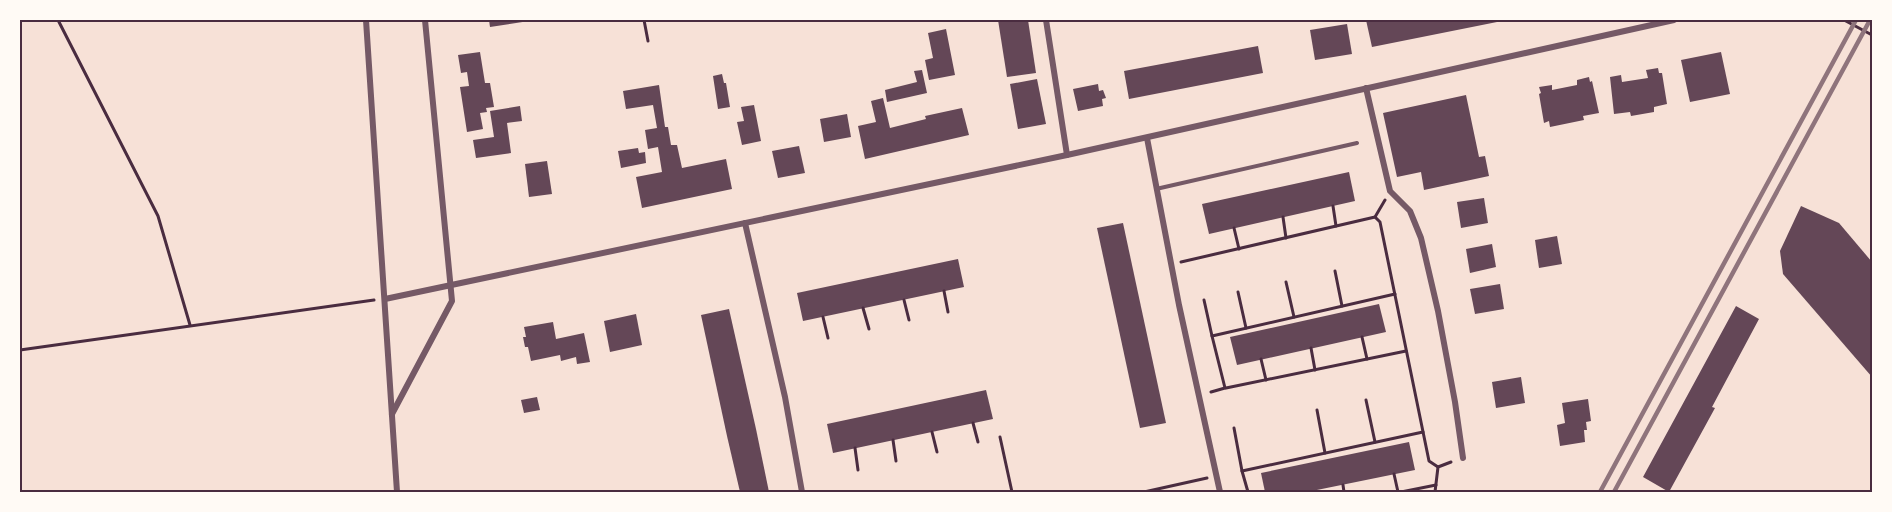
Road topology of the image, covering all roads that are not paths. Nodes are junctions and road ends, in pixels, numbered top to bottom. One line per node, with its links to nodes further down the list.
1 (366, 20): 12 (street)
2 (425, 20): 11 (street)
3 (1046, 20): 8 (street)
4 (1674, 20): 5 (street)
5 (1366, 88): 6 (street); 14 (street)
6 (1147, 138): 8 (street); 9 (street)
7 (1357, 143): 9 (lane)
8 (1067, 155): 10 (street)
9 (1156, 189): 17 (street)
10 (746, 223): 11 (street); 16 (street)
11 (451, 286): 12 (street); 13 (street)
12 (384, 299): 13 (street)
13 (391, 416): 15 (street)
14 (1463, 458)
15 (397, 492)
16 (802, 492)
17 (1220, 492)

